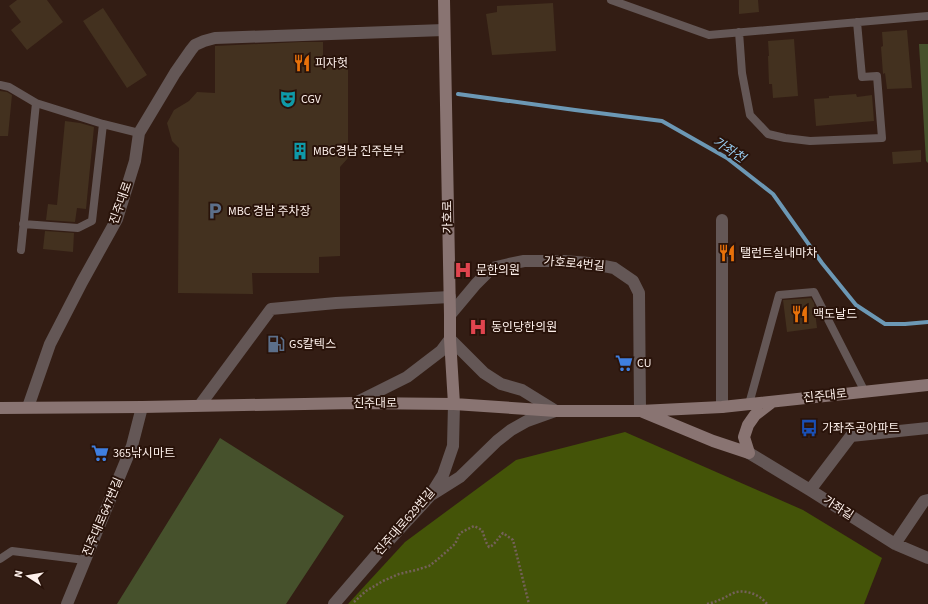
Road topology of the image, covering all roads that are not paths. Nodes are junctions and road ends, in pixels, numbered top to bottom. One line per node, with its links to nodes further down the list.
1 (444, 0): 5 (street, 가호로)
2 (611, 0): 6 (lane)
3 (928, 16): 4 (lane)
4 (857, 22): 6 (lane); 6 (lane)
5 (444, 30): 10 (street, 진주대로); 14 (street, 가호로)
6 (739, 32)
7 (0, 85): 8 (lane)
8 (36, 103): 9 (lane); 12 (lane)
9 (103, 124): 10 (lane); 12 (lane)
10 (139, 133): 24 (street, 진주대로)
11 (722, 220): 26 (street)
12 (23, 224): 13 (lane)
13 (21, 250)
14 (450, 297): 15 (street, 가호로); 23 (street)
15 (450, 315): 16 (street, 가호로); 29 (street, 가호로4번길)
16 (450, 339): 20 (street); 21 (street, 가호로); 28 (street)
17 (928, 385): 18 (street, 진주대로)
18 (865, 392): 19 (street, 진주대로); 22 (lane)
19 (773, 402): 22 (street, 진주대로); 31 (street)
20 (355, 403): 21 (street, 진주대로); 23 (street, 진주대로)
21 (454, 404): 28 (street, 진주대로); 33 (street, 진주대로629번길)
22 (750, 404): 26 (street, 진주대로)
23 (200, 405): 25 (street, 진주대로)
24 (28, 407): 25 (street, 진주대로); 27 (street, 진주대로)
25 (142, 407): 38 (street, 진주대로647번길)
26 (722, 407): 29 (street, 진주대로)
27 (0, 408)
28 (556, 411): 29 (street, 진주대로); 33 (street)
29 (640, 411): 31 (street)
30 (928, 428): 32 (street)
31 (749, 453): 32 (street, 가좌길)
32 (810, 490): 35 (street, 가좌길)
33 (430, 496): 40 (street, 진주대로629번길)
34 (928, 500): 35 (street)
35 (895, 544): 36 (street, 가좌길)
36 (928, 558)
37 (0, 559): 38 (lane)
38 (85, 560): 39 (street, 진주대로647번길)
39 (67, 604)
40 (334, 604)

